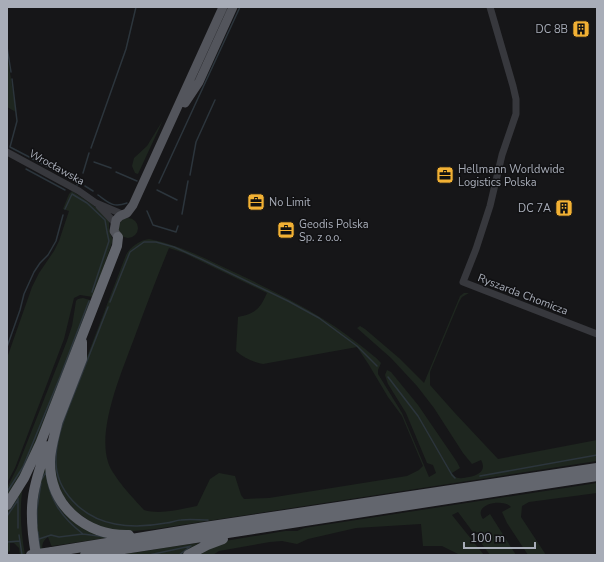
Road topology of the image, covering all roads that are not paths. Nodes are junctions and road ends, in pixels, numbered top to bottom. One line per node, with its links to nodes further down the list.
1 (223, 7): 4 (main road)
2 (233, 7): 4 (main road)
3 (490, 7): 11 (street, Ryszarda Chomicza)
4 (171, 122): 7 (main road)
5 (7, 152): 6 (street, Wrocławska)
6 (96, 202): 7 (street); 8 (street)
7 (122, 214): 8 (main road)
8 (115, 223): 9 (main road)
9 (118, 237): 10 (highway)
10 (83, 333): 12 (highway); 13 (highway)
11 (597, 334)
12 (58, 420): 17 (highway); 20 (highway)
13 (40, 444): 16 (highway); 19 (highway)
14 (597, 468): 17 (highway)
15 (597, 476): 18 (highway)
16 (7, 505)
17 (204, 527): 19 (highway, bridge)
18 (250, 530): 21 (highway); 22 (highway)
19 (30, 555)
20 (36, 555)
21 (85, 555)
22 (188, 555)

